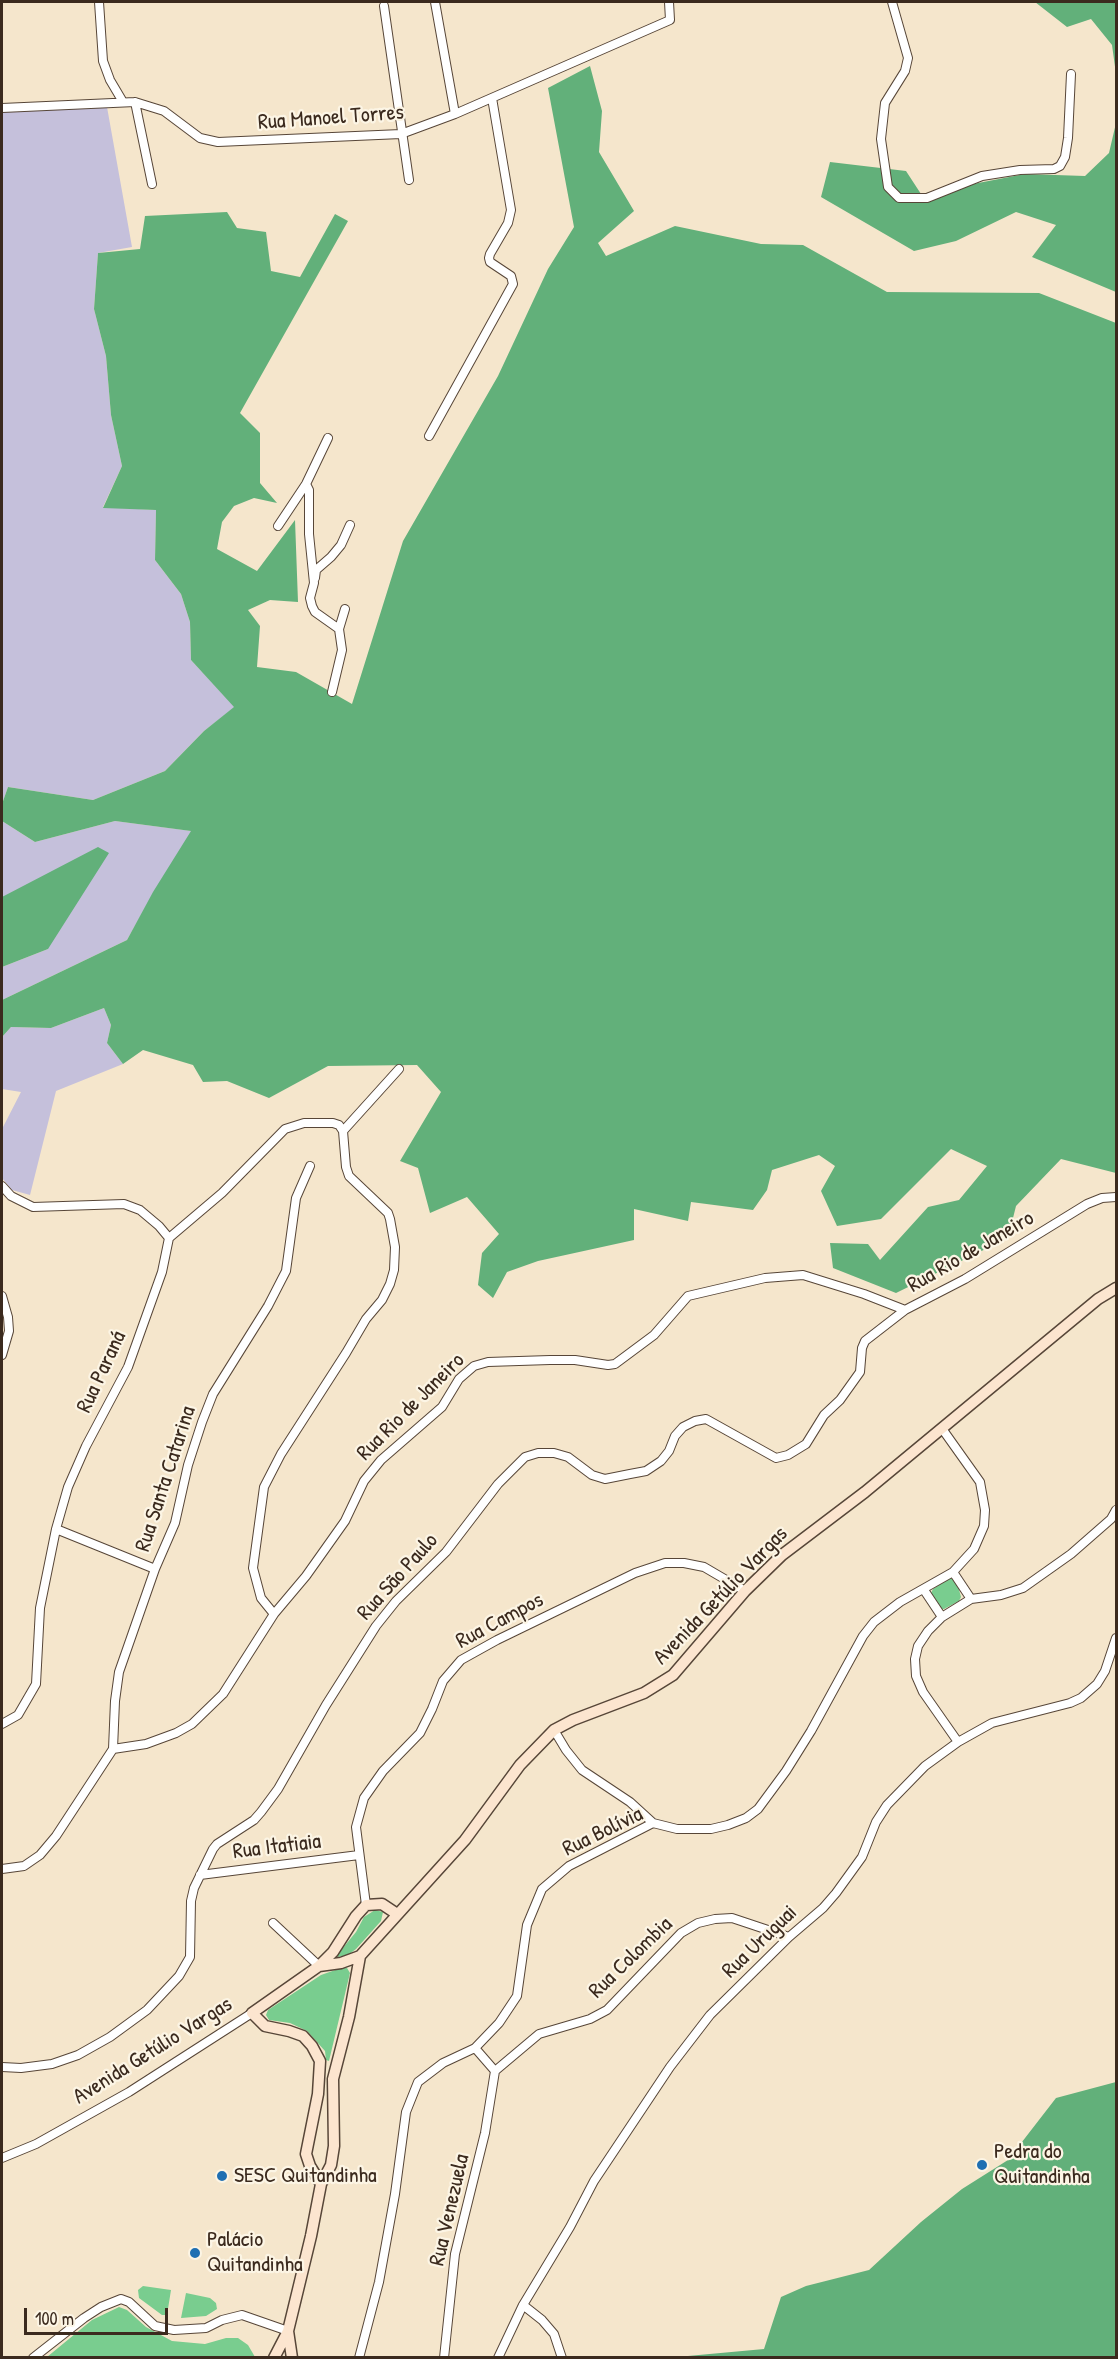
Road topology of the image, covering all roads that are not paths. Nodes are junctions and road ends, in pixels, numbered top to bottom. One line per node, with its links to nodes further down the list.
1 (99, 2): 8 (street)
2 (435, 2): 11 (street)
3 (669, 2): 7 (street, Rua Manoel Torres)
4 (892, 2): 6 (street)
5 (384, 6): 12 (street)
6 (1071, 74)
7 (492, 98): 11 (street, Rua Manoel Torres); 15 (street)
8 (123, 102): 9 (street, Rua Manoel Torres); 10 (street, Rua Manoel Torres)
9 (135, 102): 12 (street, Rua Manoel Torres); 14 (street)
10 (2, 108)
11 (455, 114): 12 (street, Rua Manoel Torres)
12 (401, 134): 13 (street)
13 (409, 180)
14 (152, 184)
15 (429, 436)
16 (328, 438): 17 (street)
17 (306, 484): 19 (street); 20 (street)
18 (350, 525): 20 (street)
19 (278, 526)
20 (314, 582): 22 (street)
21 (345, 609): 22 (street)
22 (339, 629): 23 (street)
23 (332, 692)
24 (399, 1069): 25 (street)
25 (343, 1131): 29 (street); 42 (street)
26 (309, 1166): 37 (street, Rua Santa Catarina)
27 (2, 1186): 29 (street)
28 (1116, 1197): 32 (street, Rua Rio de Janeiro)
29 (169, 1238): 36 (street, Rua Paraná)
30 (1116, 1288): 34 (street, Avenida Getúlio Vargas)
31 (2, 1296): 33 (street)
32 (905, 1310): 42 (street, Rua Rio de Janeiro); 52 (street, Rua São Paulo)
33 (2, 1355)
34 (943, 1430): 38 (street, Rua Bolívia); 40 (street, Avenida Getúlio Vargas)
35 (1116, 1510): 41 (street)
36 (56, 1529): 37 (street); 45 (street, Rua Paraná)
37 (155, 1569): 48 (street, Rua Santa Catarina)
38 (953, 1572): 39 (street, Rua Bolívia); 41 (street)
39 (924, 1590): 43 (street); 49 (street, Rua Bolívia)
40 (745, 1591): 46 (street, Avenida Getúlio Vargas); 50 (street, Rua Campos)
41 (971, 1599): 43 (street)
42 (274, 1614): 48 (street, Rua Rio de Janeiro)
43 (942, 1617): 47 (street)
44 (1116, 1638): 47 (street, Rua Uruguai)
45 (2, 1724)
46 (554, 1730): 49 (street); 54 (street, Avenida Getúlio Vargas)
47 (958, 1742): 56 (street, Rua Uruguai)
48 (113, 1749): 51 (street)
49 (653, 1823): 60 (street, Rua Bolívia)
50 (359, 1855): 52 (street, Rua Itatiaia); 53 (street, Rua Campos)
51 (2, 1869)
52 (200, 1875): 61 (street, Rua São Paulo)
53 (366, 1905): 54 (street); 58 (street, Avenida Getúlio Vargas)
54 (397, 1914): 57 (street, Avenida Getúlio Vargas)
55 (273, 1923): 58 (street)
56 (789, 1937): 62 (street, Rua Colombia); 69 (street, Rua Uruguai)
57 (360, 1956): 58 (street, Avenida Getúlio Vargas); 64 (street)
58 (319, 1966): 59 (street, Avenida Getúlio Vargas)
59 (252, 2013): 63 (street); 67 (street, Avenida Getúlio Vargas)
60 (475, 2048): 62 (street); 74 (street)
61 (2, 2067)
62 (495, 2071): 75 (street, Rua Venezuela)
63 (320, 2078): 64 (street); 65 (street)
64 (333, 2079): 66 (street)
65 (313, 2118): 66 (street); 68 (street)
66 (332, 2118): 68 (street)
67 (2, 2158)
68 (321, 2184): 70 (street)
69 (523, 2305): 76 (street, Rua Uruguai); 77 (street)
70 (288, 2331): 71 (street); 72 (street); 73 (street)
71 (33, 2358)
72 (274, 2358)
73 (292, 2358)
74 (359, 2358)
75 (444, 2358)
76 (498, 2358)
77 (562, 2358)

